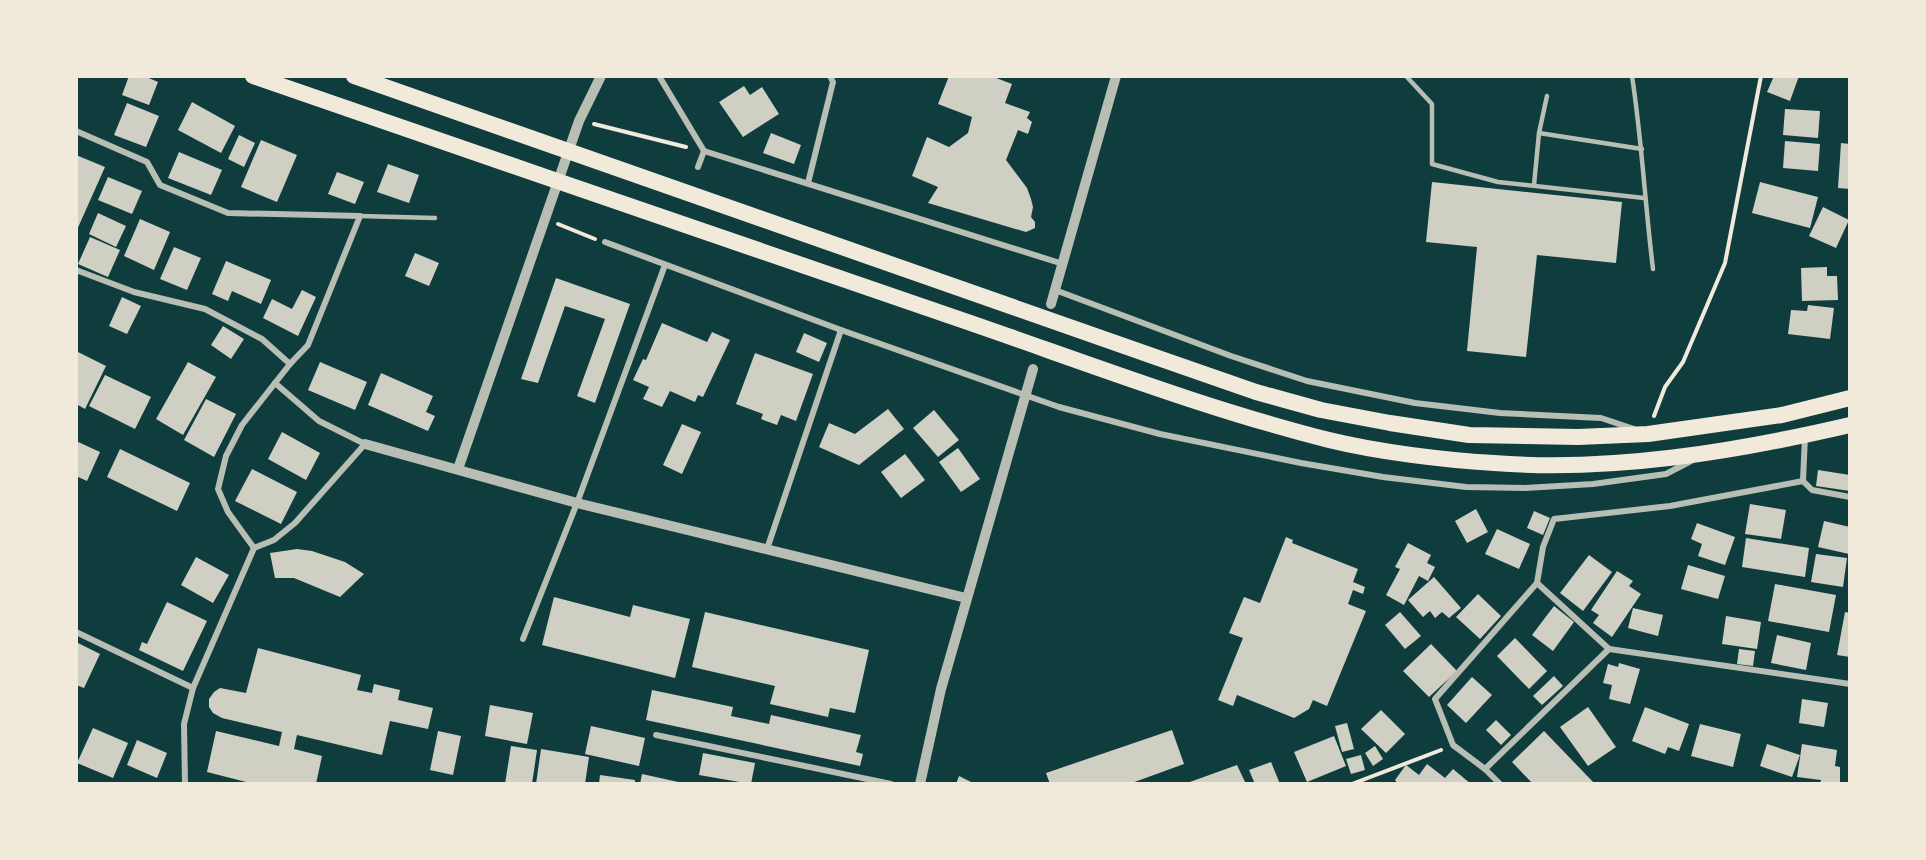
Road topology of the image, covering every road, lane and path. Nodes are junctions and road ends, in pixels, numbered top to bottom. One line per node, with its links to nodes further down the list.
1 (253, 76): 18 (highway)
2 (354, 76): 16 (highway)
3 (601, 76): 11 (street)
4 (659, 76): 15 (street)
5 (830, 76): 19 (street)
6 (1116, 76): 26 (street)
7 (1406, 76): 20 (lane)
8 (1632, 76): 14 (lane)
9 (1761, 76): 39 (path)
10 (1547, 96): 13 (lane)
11 (579, 121): 15 (path); 16 (street)
12 (76, 131): 22 (street)
13 (1539, 133): 14 (lane); 20 (lane)
14 (1642, 149): 21 (lane)
15 (704, 151): 17 (street); 19 (street)
16 (568, 152): 18 (street); 39 (highway)
17 (698, 167)
18 (558, 182): 24 (street); 42 (highway)
19 (808, 183): 26 (street)
20 (1534, 185): 21 (lane)
21 (1644, 198): 28 (lane)
22 (360, 216): 23 (lane); 33 (street)
23 (435, 218)
24 (544, 219): 25 (path); 43 (street)
25 (604, 242): 27 (street)
26 (1063, 264): 30 (street)
27 (665, 265): 32 (street); 46 (street)
28 (1653, 269)
29 (76, 270): 33 (street)
30 (1055, 290): 31 (street); 39 (street)
31 (1051, 304)
32 (841, 330): 36 (street); 48 (street)
33 (290, 364): 35 (street)
34 (1033, 369): 36 (street)
35 (275, 383): 41 (street); 47 (street)
36 (1025, 395): 42 (street); 50 (street)
37 (1850, 398): 39 (highway)
38 (1850, 425): 40 (highway)
39 (1648, 434)
40 (1805, 435): 42 (highway); 44 (street)
41 (366, 444): 43 (street); 47 (street)
42 (1702, 454)
43 (458, 469): 46 (street)
44 (1803, 481): 45 (street); 49 (street)
45 (1850, 497)
46 (577, 503): 48 (street); 52 (street)
47 (254, 548): 55 (street)
48 (767, 549): 50 (street)
49 (1538, 583): 53 (street); 57 (street)
50 (966, 598): 61 (street)
51 (76, 632): 55 (street)
52 (523, 639)
53 (1609, 649): 54 (street); 58 (street)
54 (1850, 684)
55 (193, 688): 59 (street)
56 (656, 735): 60 (street)
57 (1453, 746): 58 (street); 62 (path)
58 (1485, 769): 63 (street)
59 (185, 783)
60 (891, 783)
61 (920, 783)
62 (1352, 783)
63 (1500, 783)

